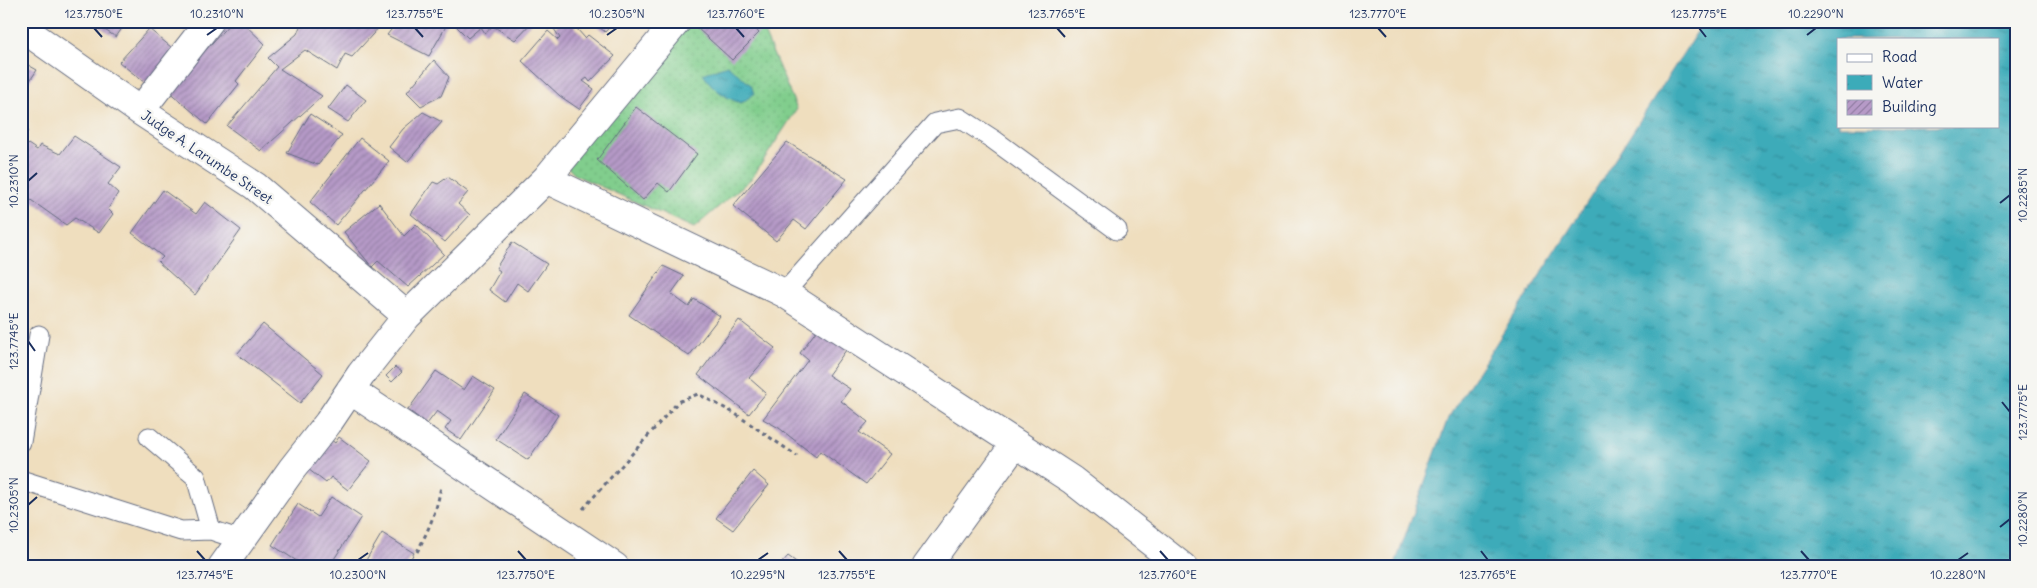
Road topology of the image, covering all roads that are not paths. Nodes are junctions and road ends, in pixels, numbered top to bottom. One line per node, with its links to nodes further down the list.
1 (210, 21): 4 (street)
2 (677, 21): 5 (street)
3 (21, 27): 4 (street, Judge A. Larumbe Street)
4 (140, 111): 8 (street, Judge A. Larumbe Street)
5 (546, 179): 7 (street); 8 (street)
6 (1116, 230): 7 (lane)
7 (784, 293): 13 (street)
8 (407, 316): 10 (street)
9 (39, 335): 12 (lane)
10 (350, 390): 16 (street); 18 (street)
11 (149, 437): 15 (lane)
12 (21, 442)
13 (1015, 444): 19 (street); 20 (street)
14 (21, 480): 15 (lane)
15 (211, 530): 16 (lane)
16 (241, 540): 17 (street)
17 (222, 567)
18 (615, 567)
19 (926, 567)
20 (1183, 567)

